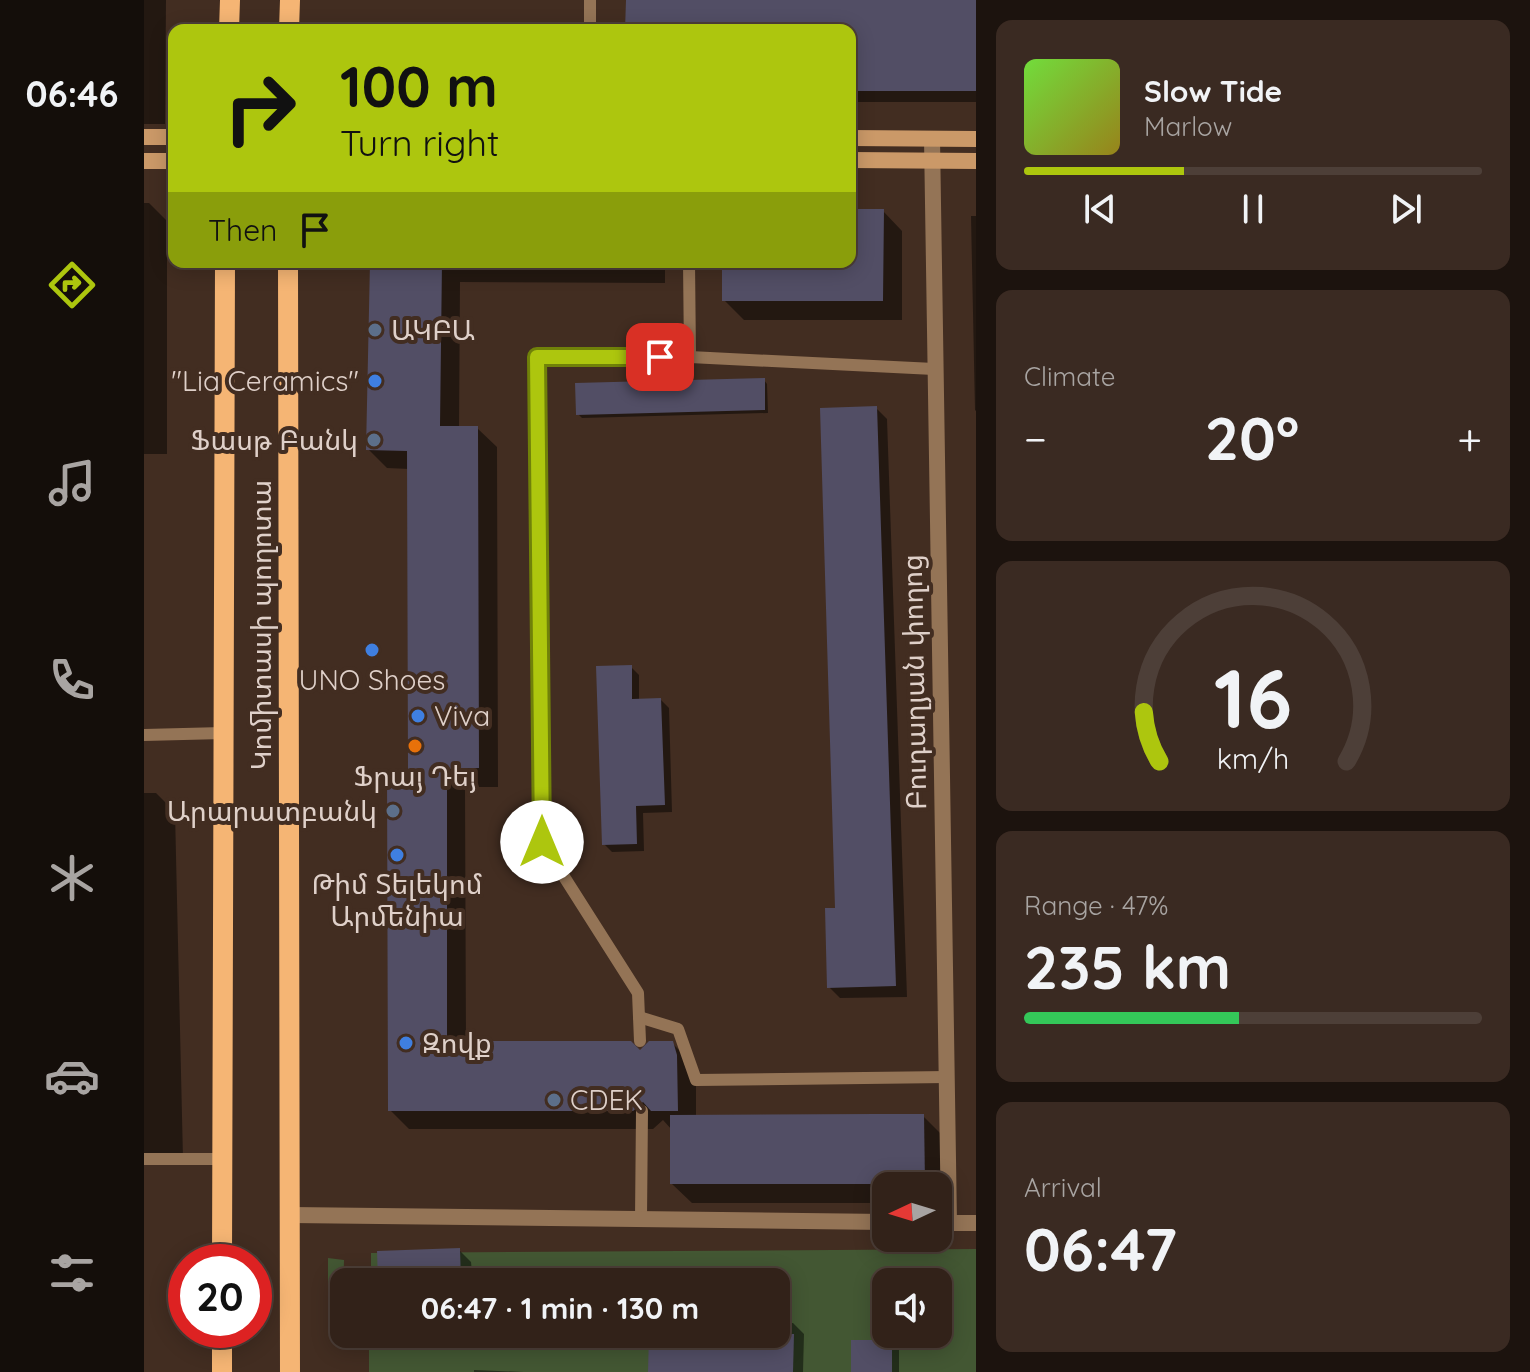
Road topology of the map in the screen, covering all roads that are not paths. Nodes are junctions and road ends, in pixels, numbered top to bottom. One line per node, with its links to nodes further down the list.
1 (230, 0): 4 (main road)
2 (290, 0): 5 (main road)
3 (590, 0): 6 (lane)
4 (229, 24)
5 (289, 24)
6 (590, 24)
7 (144, 137): 8 (street)
8 (168, 137)
9 (856, 138): 10 (street)
10 (932, 139): 11 (street); 13 (street, Բուդաղյան փողոց)
11 (976, 139)
12 (856, 160): 13 (street)
13 (932, 160): 16 (street); 21 (street, Բուդաղյան փողոց)
14 (144, 161): 15 (street)
15 (168, 161)
16 (976, 161)
17 (225, 268): 22 (main road, Կոմիտասի պողոտա)
18 (288, 268): 31 (main road, Կոմիտասի պողոտա)
19 (689, 268): 20 (lane)
20 (690, 357): 21 (lane); 24 (lane)
21 (934, 369): 26 (street, Բուդաղյան փողոց)
22 (223, 733): 23 (lane); 29 (main road, Կոմիտասի պողոտա)
23 (144, 735)
24 (639, 1017): 25 (lane); 26 (lane)
25 (640, 1041)
26 (947, 1077): 30 (street, Բուդաղյան փողոց)
27 (642, 1111): 32 (lane)
28 (144, 1159): 29 (lane)
29 (222, 1159): 36 (main road, Կոմիտասի պողոտա)
30 (945, 1172)
31 (291, 1215): 32 (street); 39 (main road, Կոմիտասի պողոտա)
32 (641, 1218): 33 (street)
33 (872, 1222)
34 (952, 1223): 35 (street)
35 (976, 1223)
36 (222, 1244)
37 (222, 1348): 38 (main road)
38 (222, 1372)
39 (290, 1372)

